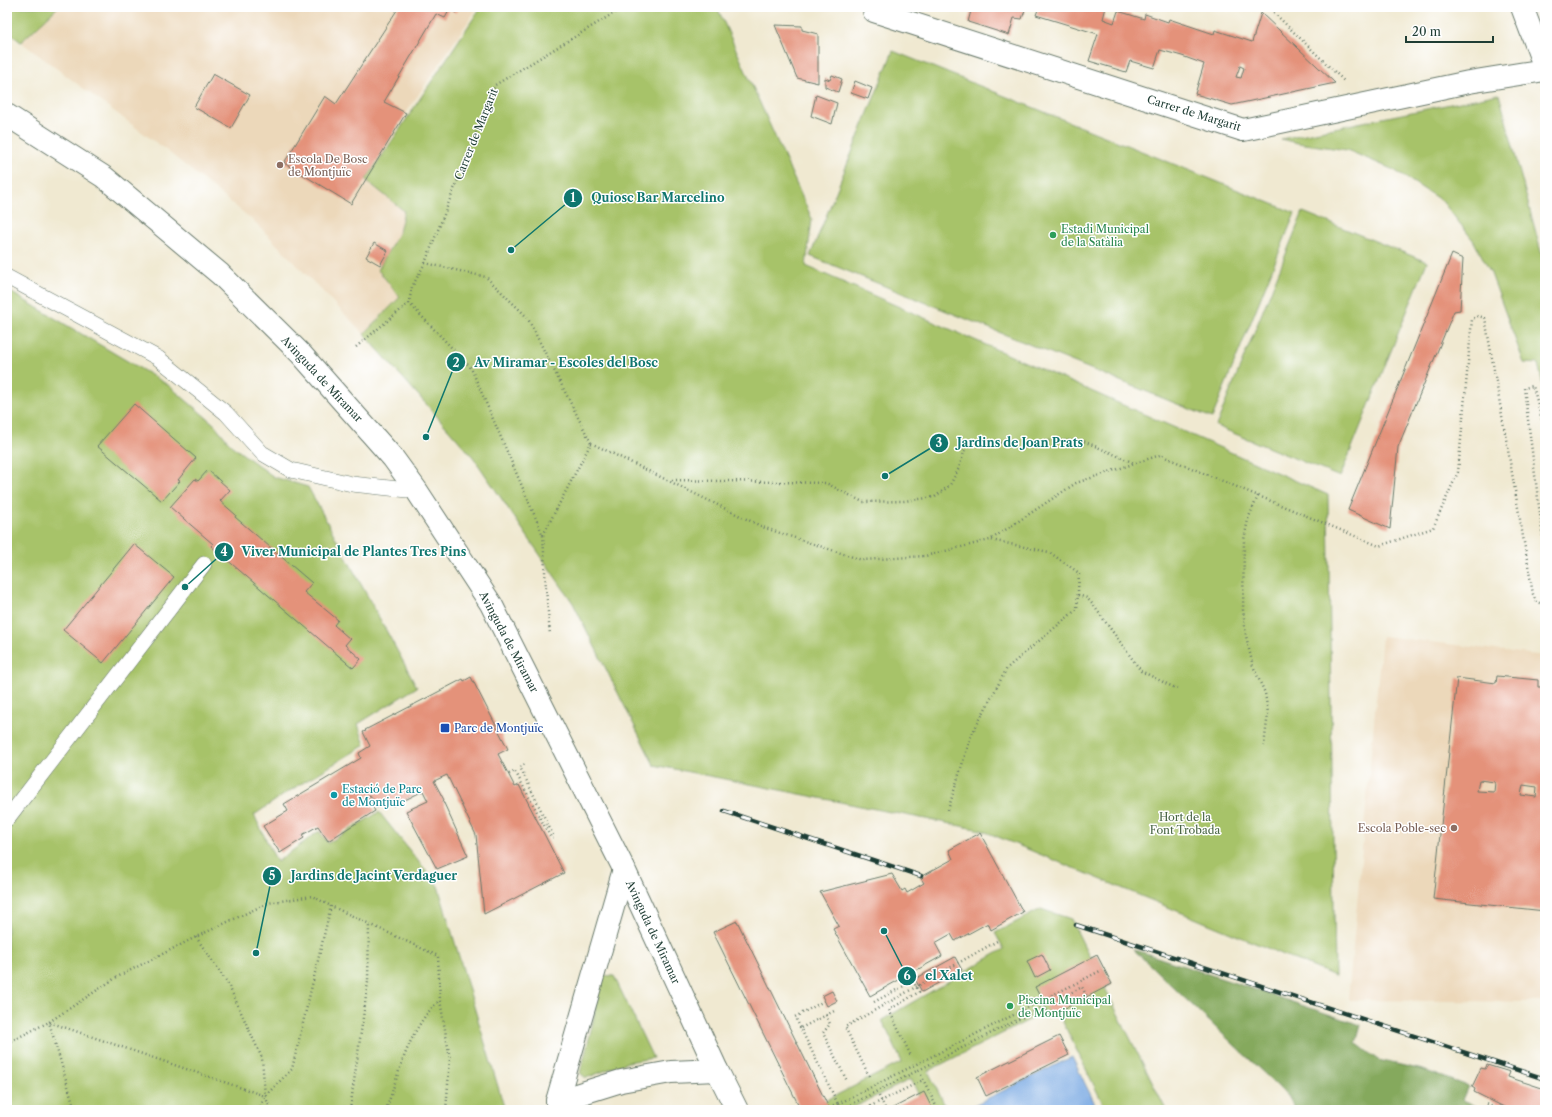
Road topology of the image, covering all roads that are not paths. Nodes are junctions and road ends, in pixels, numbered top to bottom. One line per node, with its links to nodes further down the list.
1 (1522, 7): 3 (street)
2 (874, 9): 3 (street, Carrer de Margarit)
3 (1545, 69)
4 (7, 115): 6 (street, Avinguda de Miramar)
5 (7, 277): 6 (lane)
6 (417, 491): 9 (street, Avinguda de Miramar)
7 (204, 564): 8 (lane)
8 (7, 818)
9 (624, 869): 10 (street, Avinguda de Miramar); 11 (street)
10 (717, 1070): 11 (street); 12 (street, Avinguda de Miramar)
11 (556, 1105)
12 (737, 1110)

